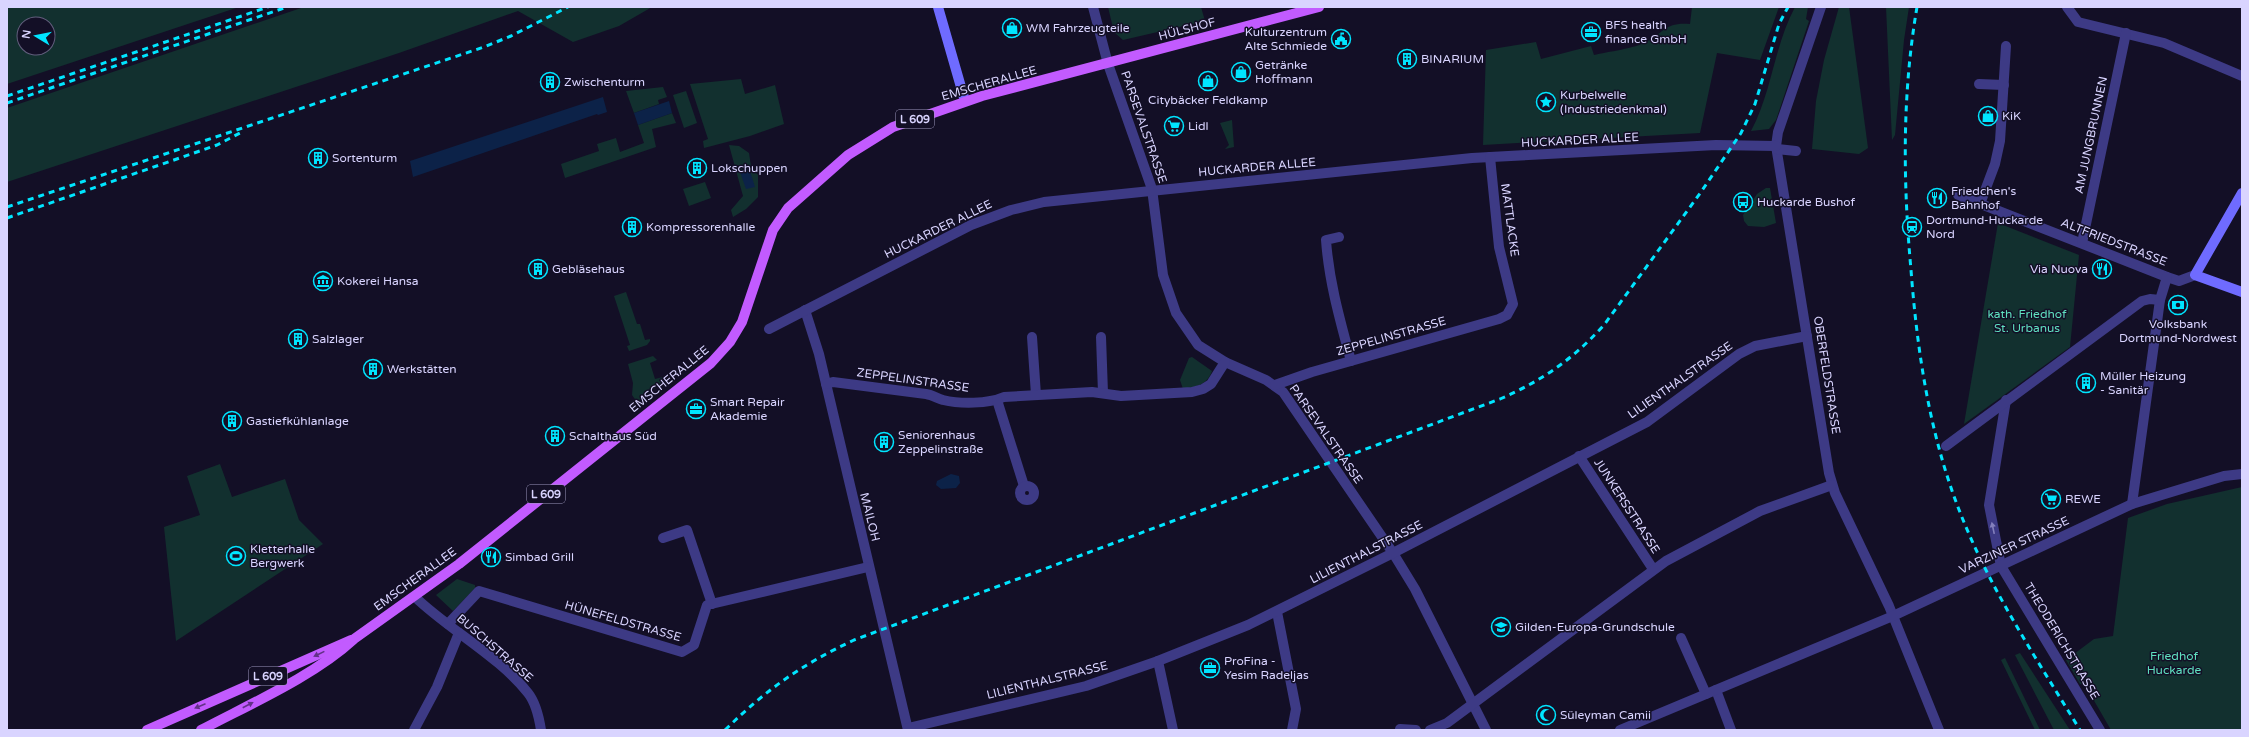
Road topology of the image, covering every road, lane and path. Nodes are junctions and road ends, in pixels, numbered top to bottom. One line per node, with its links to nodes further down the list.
1 (938, 7): 12 (main road)
2 (1093, 7): 8 (street, PARSEVALSTRASSE)
3 (1319, 7): 8 (main road, HÜLSHOF / L 609)
4 (2067, 7): 6 (street)
5 (1819, 8): 13 (street, OBERFELDSTRASSE)
6 (2126, 33): 9 (street); 21 (street, AM JUNGBRUNNEN)
7 (2006, 46): 11 (street)
8 (1108, 64): 12 (main road, EMSCHERALLEE / L 609); 16 (street, PARSEVALSTRASSE)
9 (2242, 76)
10 (1979, 84): 11 (street)
11 (2004, 85): 19 (street)
12 (965, 101): 51 (main road, EMSCHERALLEE / L 609)
13 (1777, 147): 14 (street, HUCKARDER ALLEE); 15 (street, HUCKARDER ALLEE); 29 (street, OBERFELDSTRASSE)
14 (1796, 151)
15 (1490, 158): 16 (street, HUCKARDER ALLEE); 27 (street, MATTLACKE)
16 (1152, 189): 26 (street, HUCKARDER ALLEE); 33 (street, PARSEVALSTRASSE)
17 (2242, 193): 22 (main road)
18 (1958, 195): 19 (street, ALTFRIEDSTRASSE)
19 (1980, 204): 21 (street, ALTFRIEDSTRASSE)
20 (1340, 237): 32 (street)
21 (2082, 243): 23 (street, ALTFRIEDSTRASSE)
22 (2195, 275): 23 (street, ALTFRIEDSTRASSE); 24 (main road)
23 (2167, 277): 25 (street)
24 (2242, 292)
25 (2160, 300): 39 (street); 45 (street)
26 (805, 310): 28 (street, HUCKARDER ALLEE); 34 (street, MAILOH)
27 (1511, 310): 32 (street, ZEPPELINSTRASSE)
28 (769, 328)
29 (1807, 336): 41 (street, LILIENTHALSTRASSE); 43 (street, OBERFELDSTRASSE)
30 (1032, 337): 37 (street)
31 (1101, 337): 36 (street)
32 (1351, 360): 35 (street, ZEPPELINSTRASSE)
33 (1225, 362): 35 (street, PARSEVALSTRASSE); 36 (street, ZEPPELINSTRASSE)
34 (826, 384): 38 (street, ZEPPELINSTRASSE); 48 (street, MAILOH)
35 (1275, 385): 47 (street, PARSEVALSTRASSE)
36 (1103, 393): 37 (street, ZEPPELINSTRASSE)
37 (1036, 395): 38 (street, ZEPPELINSTRASSE)
38 (997, 400): 44 (street)
39 (2006, 400): 40 (street); 49 (street, THEODERICHSTRASSE, one-way to 39)
40 (1946, 446)
41 (1579, 456): 47 (street, LILIENTHALSTRASSE); 50 (street, JUNKERSSTRASSE)
42 (2242, 474): 45 (street, VARZINER STRASSE)
43 (1832, 485): 50 (street); 54 (street, OBERFELDSTRASSE)
44 (1024, 486)
45 (2132, 504): 49 (street, VARZINER STRASSE)
46 (663, 538): 52 (street)
47 (1393, 553): 53 (street, LILIENTHALSTRASSE); 61 (street, PARSEVALSTRASSE)
48 (868, 566): 52 (street); 62 (street, MAILOH)
49 (2001, 566): 54 (street, VARZINER STRASSE); 76 (street, THEODERICHSTRASSE)
50 (1653, 570): 61 (street)
51 (415, 597): 55 (street, BUSCHSTRASSE); 57 (main road, EMSCHERALLEE / L 609)
52 (712, 604): 55 (street, HÜNEFELDSTRASSE)
53 (1277, 612): 59 (street, LILIENTHALSTRASSE); 69 (street)
54 (1893, 616): 60 (street, VARZINER STRASSE); 75 (street, OBERFELDSTRASSE)
55 (448, 624): 56 (street, BUSCHSTRASSE)
56 (459, 633): 66 (street); 67 (street, BUSCHSTRASSE)
57 (354, 638): 64 (main road, EMSCHERALLEE / L 609, one-way to 64); 65 (main road, EMSCHERALLEE / L 609, one-way to 57)
58 (1681, 638): 60 (street)
59 (1158, 661): 62 (street, LILIENTHALSTRASSE); 68 (street)
60 (1711, 692): 73 (street, VARZINER STRASSE); 74 (street)
61 (1473, 703): 71 (street); 72 (street, PARSEVALSTRASSE)
62 (908, 729)
63 (1400, 729): 70 (street)
64 (147, 730)
65 (201, 730)
66 (414, 730)
67 (541, 730)
68 (1173, 730)
69 (1292, 730)
70 (1416, 730)
71 (1430, 730)
72 (1486, 730)
73 (1620, 730)
74 (1731, 730)
75 (1939, 730)
76 (2100, 730)

